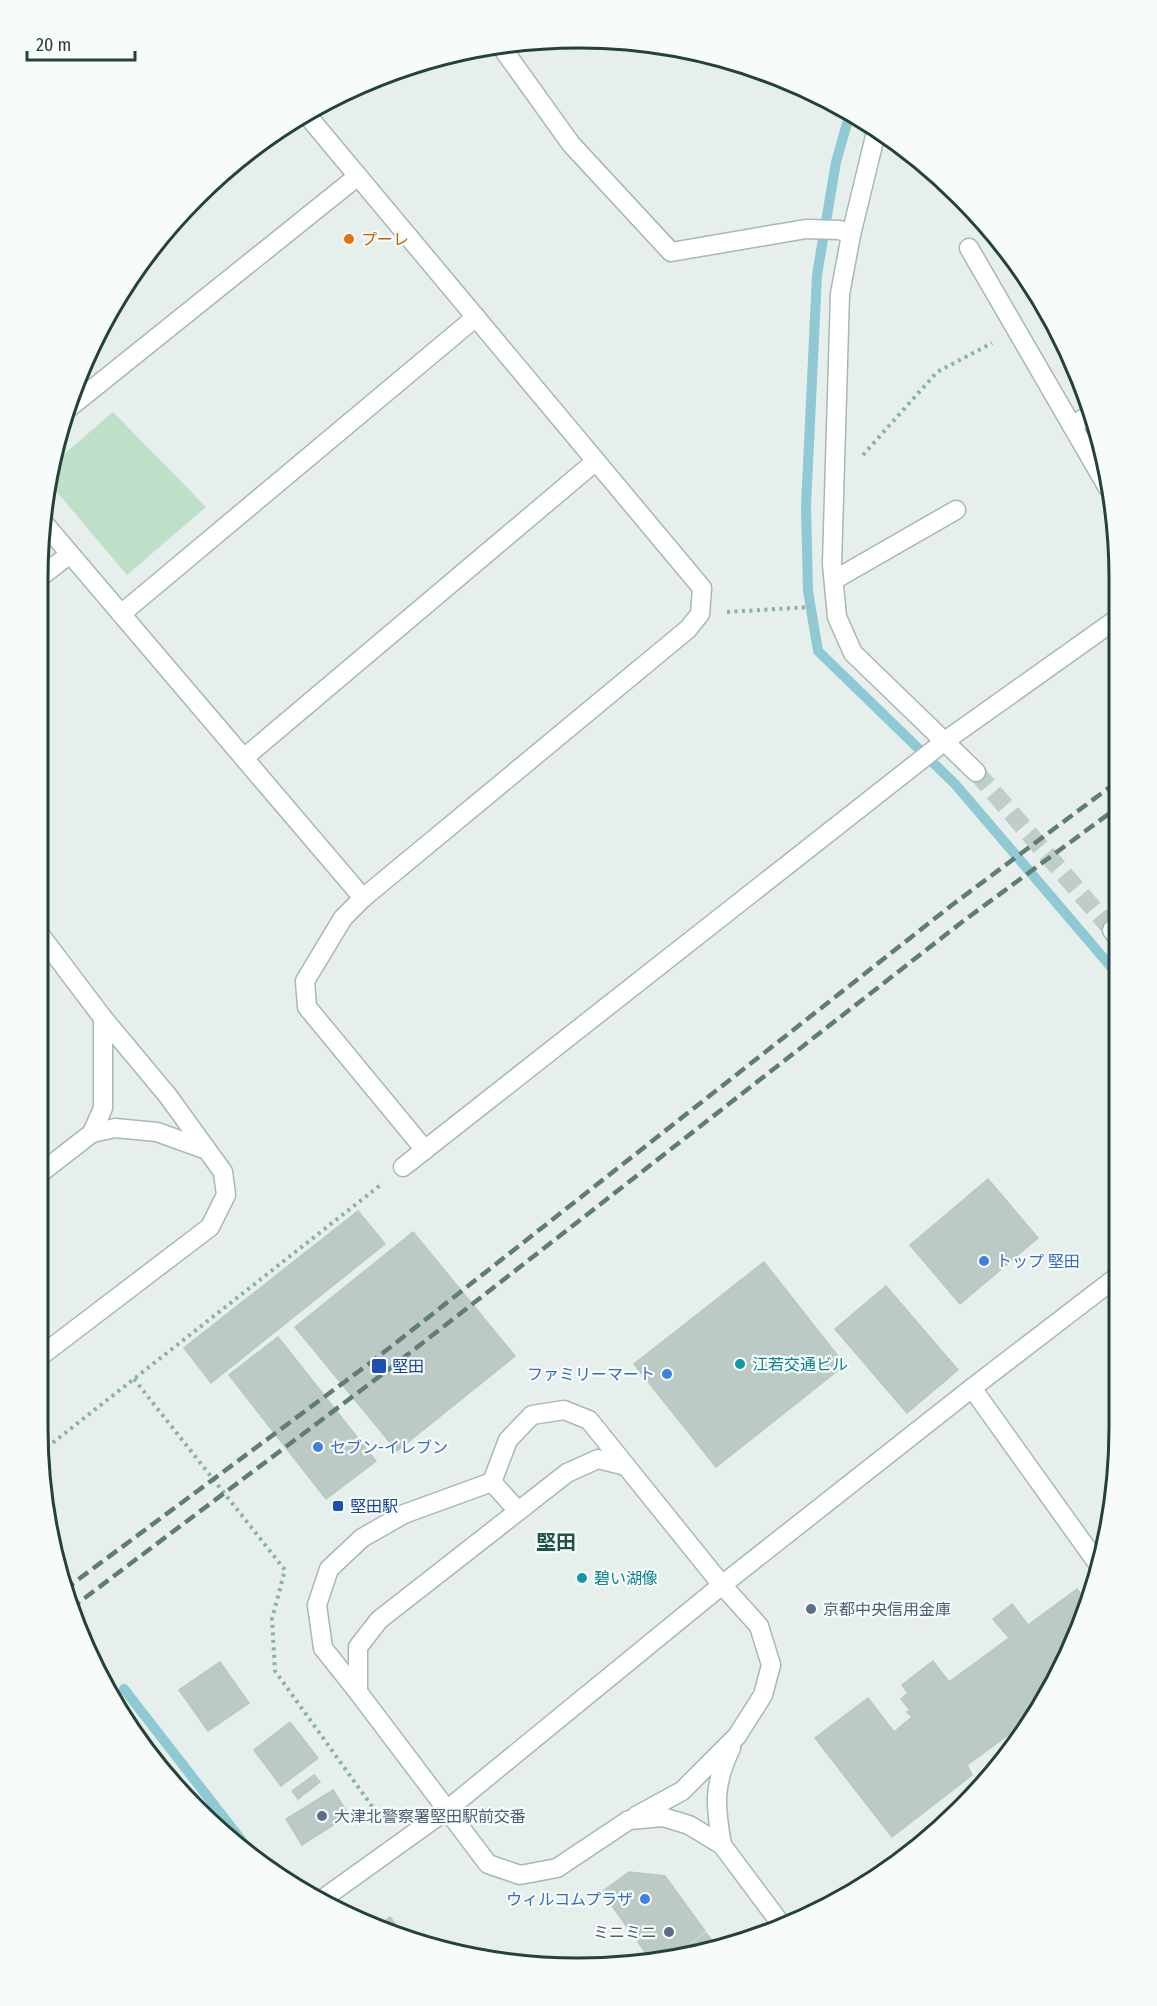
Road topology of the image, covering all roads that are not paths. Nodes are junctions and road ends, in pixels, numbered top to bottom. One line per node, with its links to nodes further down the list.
1 (506, 53): 5 (street)
2 (311, 120): 4 (street)
3 (875, 138): 5 (street)
4 (358, 176): 7 (street); 8 (street)
5 (851, 235): 17 (street)
6 (969, 248): 10 (street)
7 (476, 317): 11 (street); 18 (street)
8 (79, 400)
9 (1084, 418): 10 (street)
10 (1072, 426): 12 (street)
11 (596, 461): 21 (street); 23 (street)
12 (1099, 473)
13 (956, 510): 17 (street)
14 (50, 531): 15 (street)
15 (70, 554): 16 (street); 18 (street)
16 (48, 571)
17 (834, 580): 20 (street)
18 (121, 614): 21 (street)
19 (1109, 624): 20 (street)
20 (940, 745): 22 (street); 28 (street)
21 (244, 758): 23 (street)
22 (976, 772)
23 (363, 898): 28 (street)
24 (48, 945): 25 (street)
25 (104, 1018): 26 (street); 27 (street)
26 (92, 1133): 27 (street); 29 (street)
27 (207, 1150): 32 (street)
28 (425, 1150): 30 (street)
29 (48, 1167)
30 (403, 1167)
31 (1109, 1283): 33 (street)
32 (48, 1350)
33 (972, 1388): 37 (street); 38 (street)
34 (626, 1466): 35 (street); 36 (street); 38 (street)
35 (492, 1482): 36 (street); 39 (street)
36 (518, 1511): 39 (street)
37 (1093, 1557)
38 (722, 1586): 40 (street); 41 (street)
39 (358, 1692): 41 (street)
40 (737, 1736): 42 (street); 43 (street)
41 (448, 1809): 42 (street); 44 (street)
42 (629, 1820): 43 (street)
43 (722, 1845): 45 (street)
44 (328, 1895)
45 (778, 1920)

